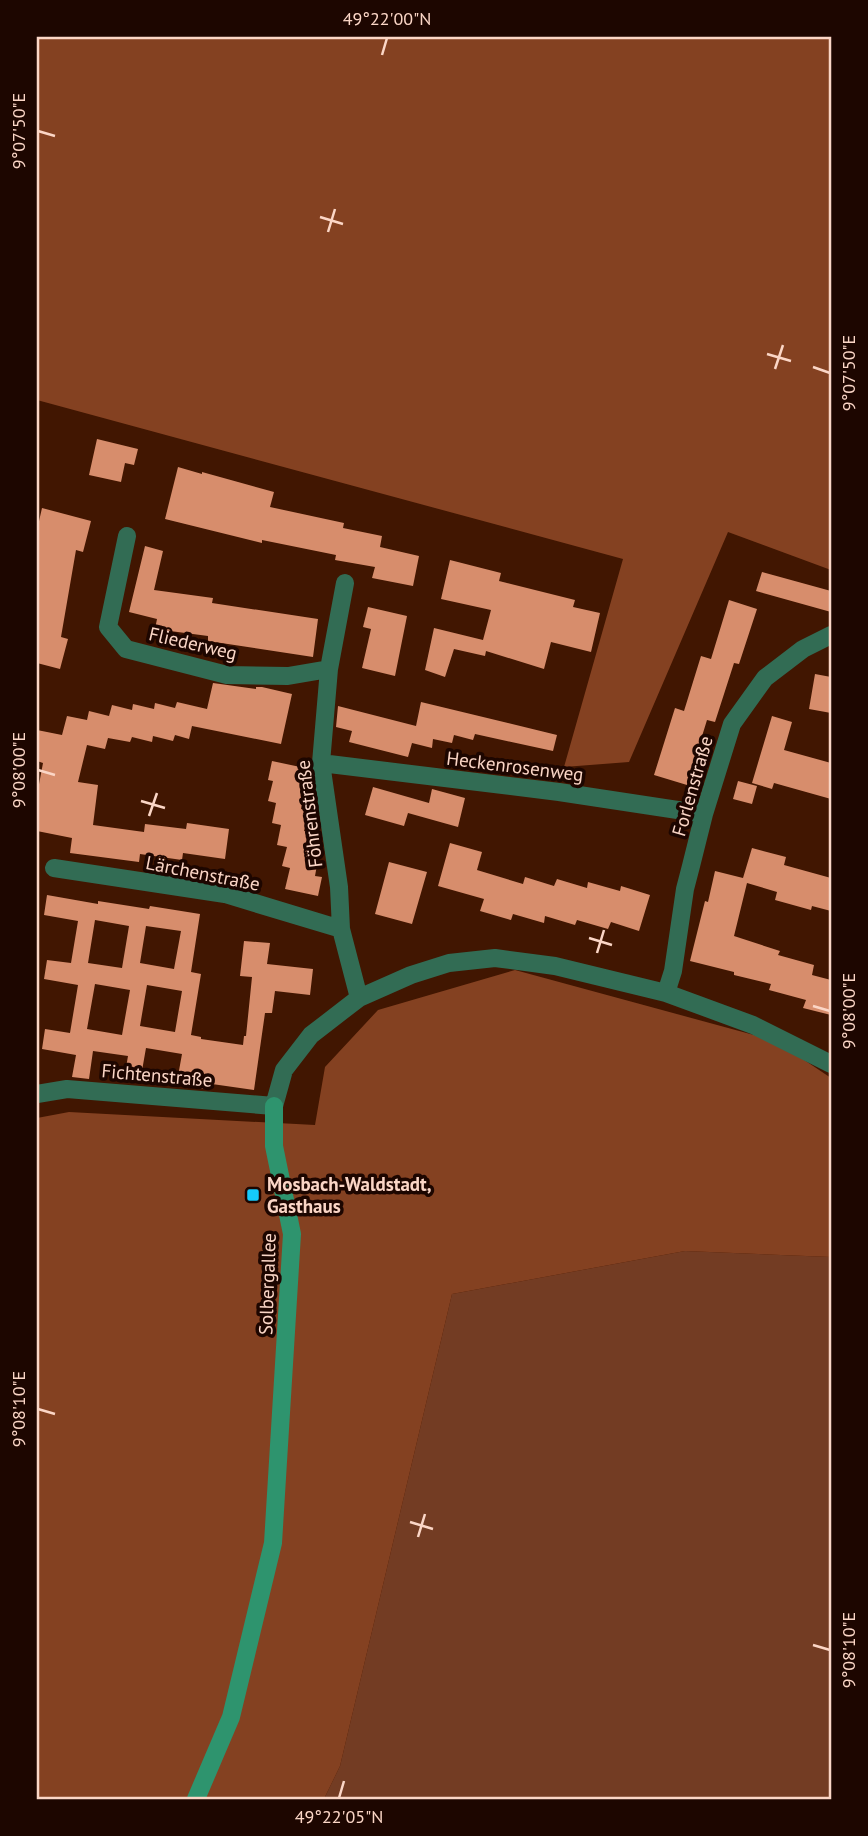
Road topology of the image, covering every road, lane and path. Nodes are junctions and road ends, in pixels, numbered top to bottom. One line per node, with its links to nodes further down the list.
1 (127, 536): 4 (street, Fliederweg)
2 (345, 583): 4 (street, Föhrenstraße)
3 (831, 635): 6 (street, Forlenstraße)
4 (329, 669): 5 (street, Föhrenstraße)
5 (321, 763): 6 (street, Heckenrosenweg); 8 (street, Föhrenstraße)
6 (704, 814): 9 (street, Forlenstraße)
7 (54, 868): 8 (street, Lärchenstraße)
8 (341, 929): 10 (street, Föhrenstraße)
9 (666, 993): 10 (street, Solbergallee); 11 (street, Solbergallee)
10 (359, 998): 13 (street, Solbergallee)
11 (831, 1063)
12 (37, 1094): 13 (street, Fichtenstraße)
13 (274, 1106): 14 (street, Solbergallee)
14 (196, 1799)

